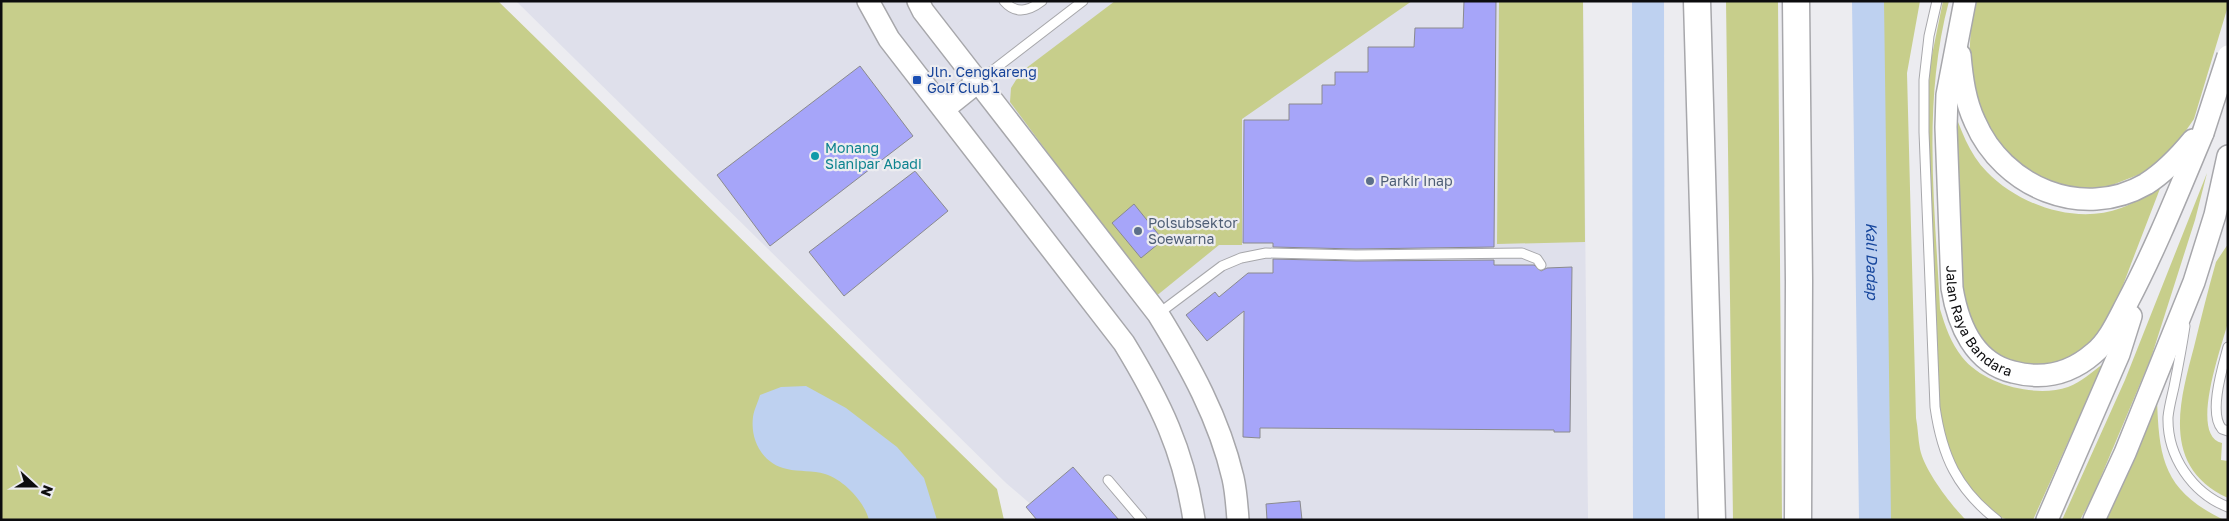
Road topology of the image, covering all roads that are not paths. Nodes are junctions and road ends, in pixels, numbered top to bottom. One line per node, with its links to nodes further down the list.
1 (868, 1): 14 (street)
2 (918, 1): 13 (street)
3 (1004, 1): 4 (lane)
4 (1042, 1)
5 (1083, 1): 13 (lane)
6 (1697, 1): 28 (main road)
7 (1796, 1): 29 (main road)
8 (1937, 1): 30 (lane)
9 (1965, 1): 10 (street, Jalan Raya Bandara)
10 (1958, 33): 12 (street); 17 (street, Jalan Raya Bandara)
11 (2228, 56): 17 (street, Jalan Raya Bandara, bridge)
12 (2228, 65)
13 (979, 81): 14 (street); 20 (street)
14 (944, 109): 26 (street)
15 (2228, 156): 16 (street)
16 (2222, 213): 19 (street)
17 (2149, 261): 31 (street)
18 (1541, 265): 20 (lane)
19 (2194, 282): 24 (lane); 32 (street)
20 (1158, 314): 27 (street)
21 (2228, 347): 22 (lane)
22 (2228, 431)
23 (1108, 480): 25 (lane)
24 (2228, 507)
25 (1142, 520)
26 (1194, 520)
27 (1238, 520)
28 (1712, 520)
29 (1798, 520)
30 (1997, 520)
31 (2047, 520)
32 (2094, 520)

